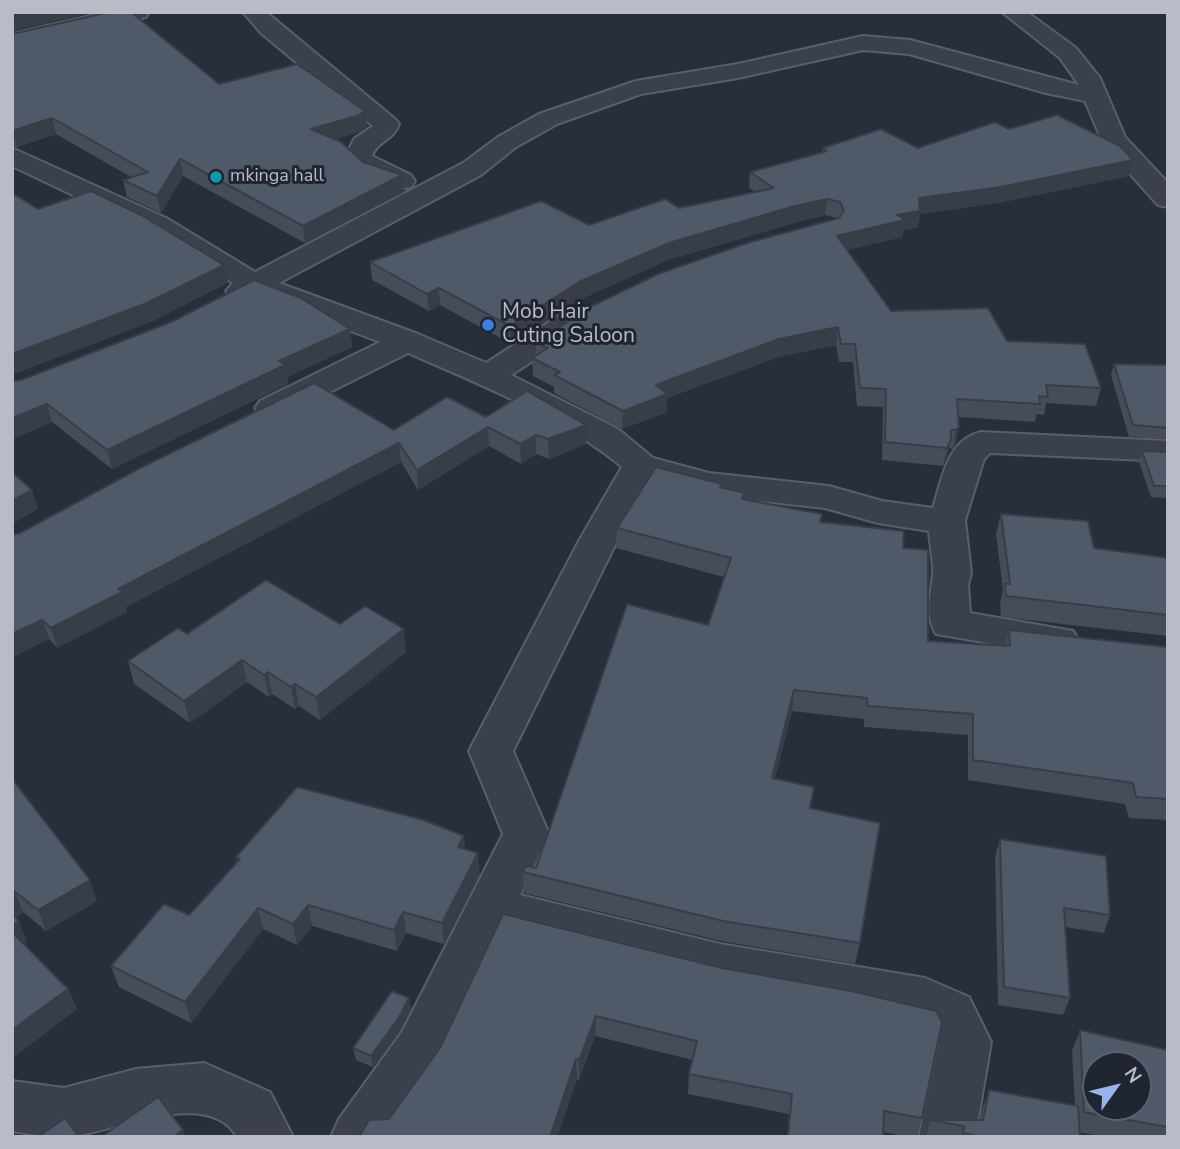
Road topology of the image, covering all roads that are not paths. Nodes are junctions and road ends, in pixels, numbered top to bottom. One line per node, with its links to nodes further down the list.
1 (138, 12): 4 (street)
2 (254, 12): 7 (street)
3 (1013, 12): 5 (street)
4 (12, 41)
5 (1094, 95): 7 (street); 8 (street)
6 (12, 156): 9 (street)
7 (435, 188): 9 (street)
8 (1168, 199)
9 (255, 284): 10 (street); 12 (street)
10 (221, 301)
11 (603, 302): 13 (street)
12 (407, 341): 13 (street); 14 (street)
13 (488, 376): 16 (street)
14 (243, 422)
15 (1168, 451): 17 (street)
16 (641, 465): 17 (street); 19 (street)
17 (947, 520): 18 (street)
18 (1088, 644)
19 (490, 908): 23 (street); 24 (street)
20 (12, 1106): 21 (street)
21 (44, 1125): 22 (street)
22 (266, 1137)
23 (358, 1137)
24 (947, 1137)

